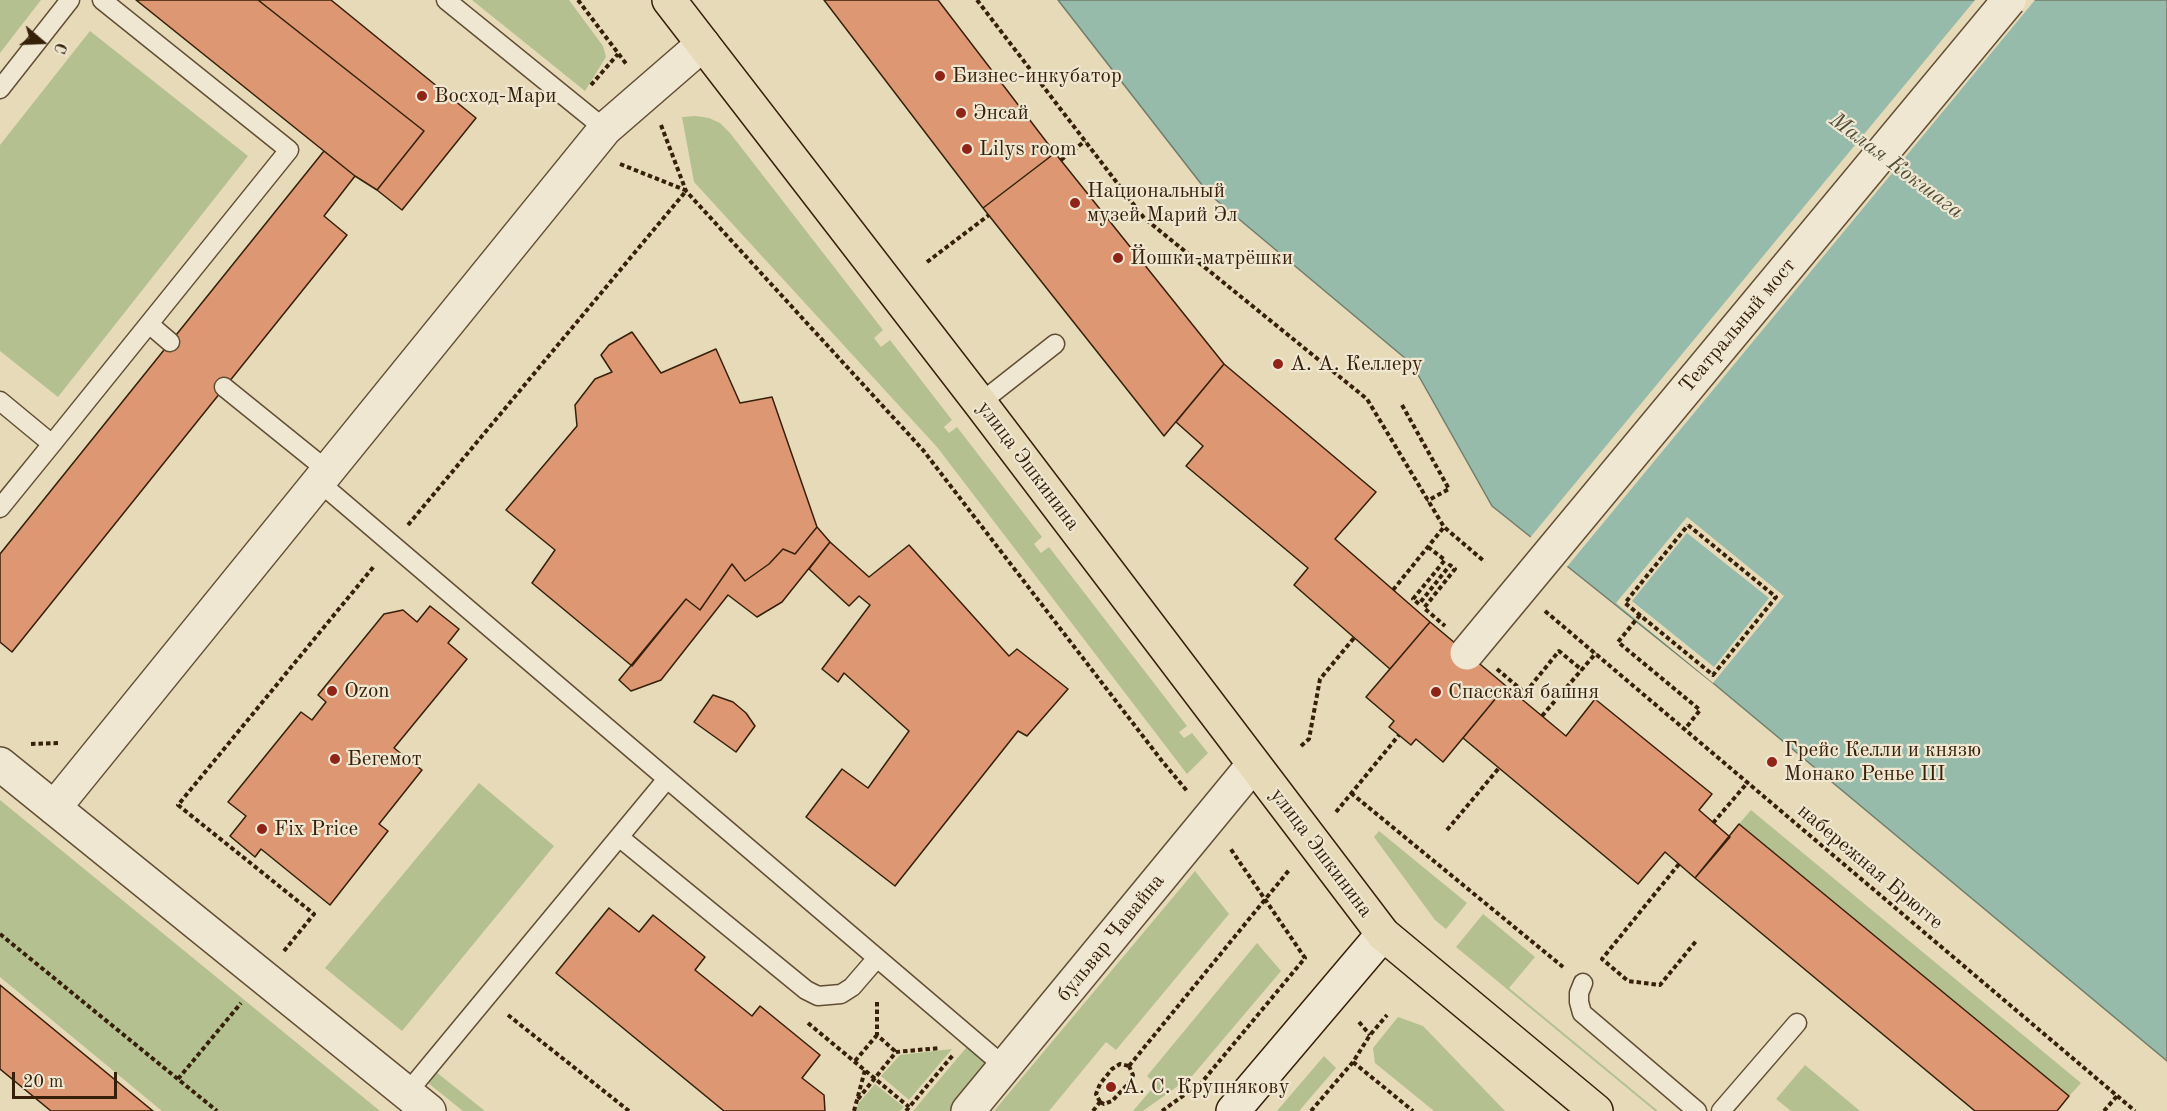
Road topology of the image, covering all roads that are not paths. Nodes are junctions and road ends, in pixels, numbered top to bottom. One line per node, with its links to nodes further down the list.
1 (70, 0): 7 (lane)
2 (102, 0): 9 (lane)
3 (446, 0): 8 (lane)
4 (2008, 0): 18 (street, Театральный мост, bridge)
5 (674, 2): 6 (main road, улица Эшкинина)
6 (703, 44): 8 (street); 14 (main road, улица Эшкинина)
7 (0, 89)
8 (605, 129): 16 (street)
9 (148, 324): 10 (lane); 15 (lane)
10 (170, 342)
11 (1055, 344): 14 (lane)
12 (224, 387): 16 (lane)
13 (0, 401): 15 (lane)
14 (980, 403): 20 (main road, улица Эшкинина)
15 (52, 444): 17 (lane)
16 (323, 477): 21 (lane); 22 (street)
17 (0, 508)
18 (1467, 653)
19 (0, 764): 22 (street)
20 (1253, 765): 24 (main road, улица Эшкинина); 28 (street, бульвар Чавайна)
21 (667, 779): 23 (lane); 25 (lane)
22 (54, 808): 29 (street)
23 (619, 837): 25 (lane); 29 (lane)
24 (1383, 934): 31 (street); 32 (main road, улица Эшкинина)
25 (877, 958): 28 (lane)
26 (1583, 983): 33 (lane)
27 (1797, 1023): 34 (lane)
28 (1005, 1067): 30 (street, бульвар Чавайна)
29 (418, 1102)
30 (969, 1111)
31 (1233, 1111)
32 (1596, 1111)
33 (1697, 1111)
34 (1721, 1111)

